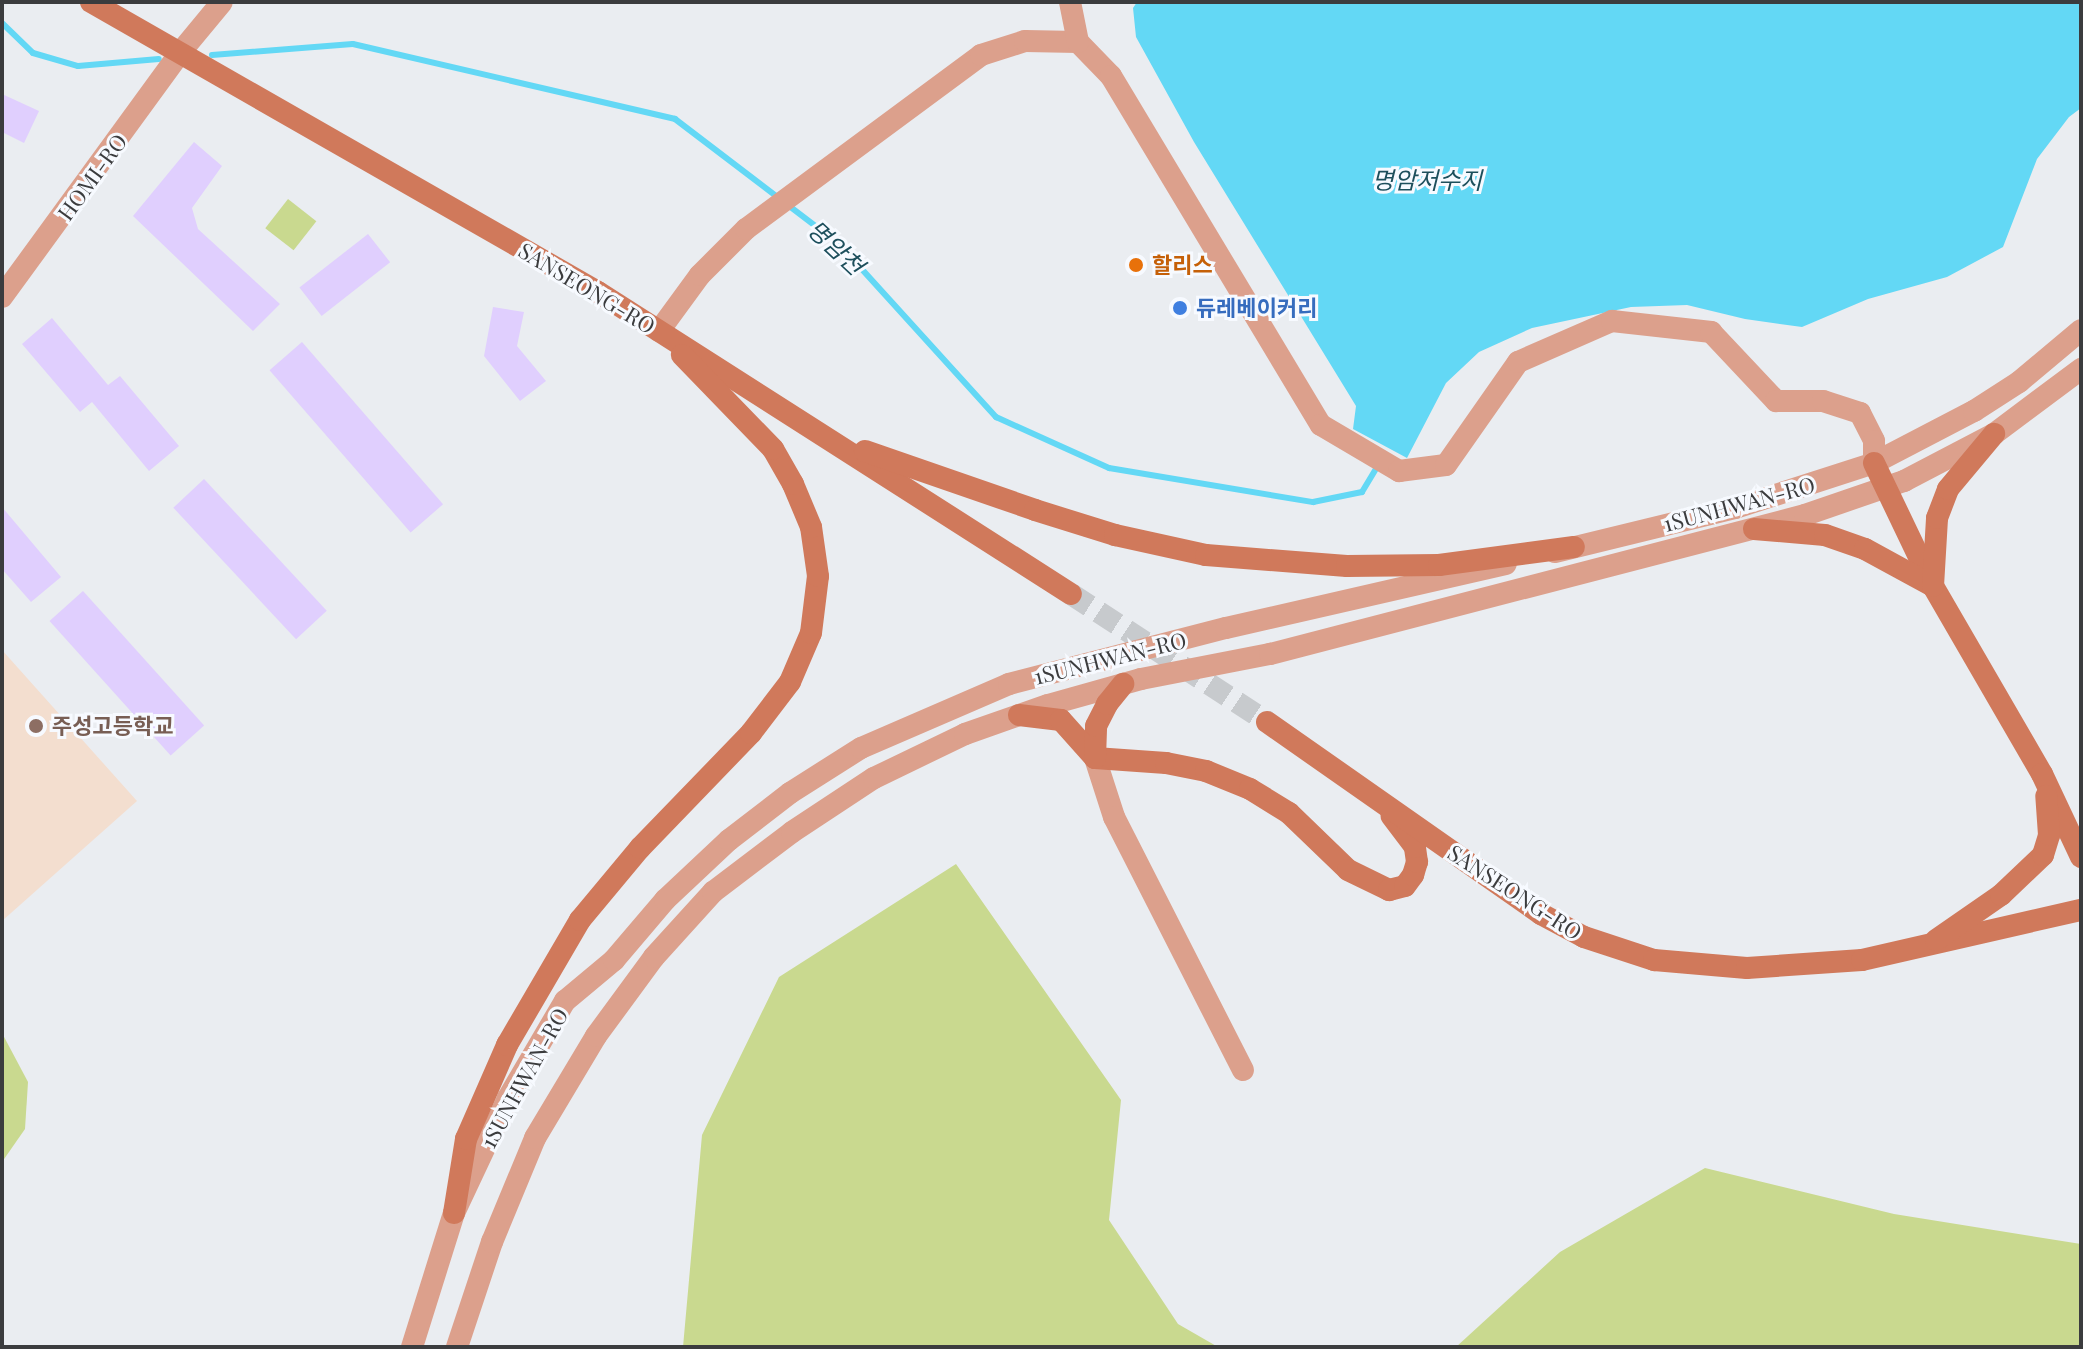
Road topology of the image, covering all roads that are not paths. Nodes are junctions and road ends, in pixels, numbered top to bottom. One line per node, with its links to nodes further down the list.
1 (91, 2): 5 (main road, SANSEONG-RO)
2 (222, 2): 5 (street, HOMI-RO)
3 (1070, 2): 4 (street)
4 (1078, 42): 8 (street); 12 (street)
5 (179, 54): 6 (street, HOMI-RO); 8 (main road, SANSEONG-RO)
6 (2, 297)
7 (2081, 330): 12 (street, 1SUNHWAN-RO)
8 (659, 331): 11 (main road, SANSEONG-RO); 29 (main road)
9 (2081, 369): 10 (street, 1SUNHWAN-RO)
10 (1994, 434): 13 (street, 1SUNHWAN-RO); 16 (main road)
11 (830, 438): 15 (main road); 17 (main road, SANSEONG-RO)
12 (1874, 463): 13 (main road); 15 (street, 1SUNHWAN-RO)
13 (1886, 487): 14 (street, 1SUNHWAN-RO); 16 (main road)
14 (1754, 529): 16 (main road); 18 (street, 1SUNHWAN-RO)
15 (1574, 547): 29 (street, 1SUNHWAN-RO)
16 (1933, 586): 22 (main road)
17 (1071, 594)
18 (1123, 684): 19 (street, 1SUNHWAN-RO); 21 (main road)
19 (1019, 715): 21 (main road); 31 (street, 1SUNHWAN-RO)
20 (1267, 722): 23 (main road, SANSEONG-RO)
21 (1095, 758): 23 (main road); 28 (street)
22 (2042, 774): 24 (main road); 25 (main road); 27 (main road)
23 (1379, 799): 27 (main road, SANSEONG-RO)
24 (2081, 829)
25 (2081, 857)
26 (2081, 910): 27 (main road, SANSEONG-RO)
27 (1925, 948)
28 (1243, 1070)
29 (454, 1213): 30 (street, 1SUNHWAN-RO)
30 (412, 1347)
31 (457, 1347)

